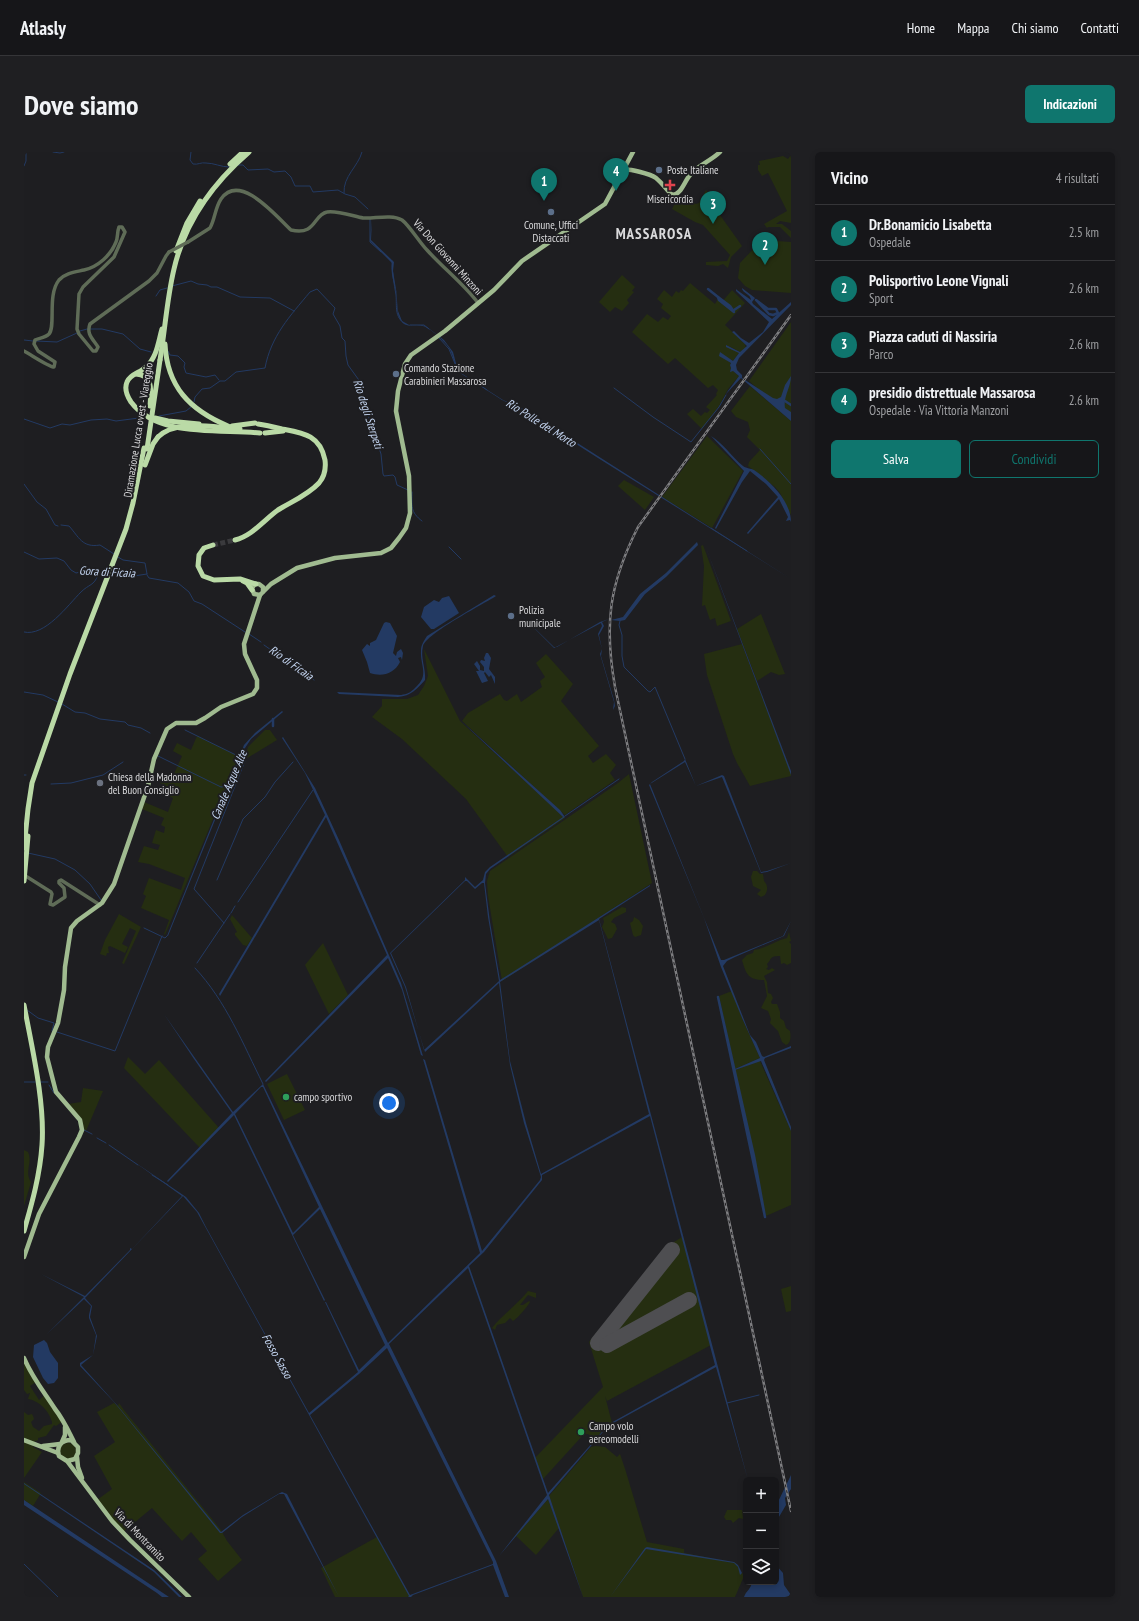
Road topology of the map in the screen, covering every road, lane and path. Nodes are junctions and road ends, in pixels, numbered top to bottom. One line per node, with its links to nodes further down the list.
1 (243, 152): 6 (highway, Diramazione Lucca ovest - Viareggio)
2 (248, 152): 6 (highway, Diramazione Lucca ovest - Viareggio)
3 (632, 152): 5 (main road)
4 (720, 152): 5 (main road)
5 (622, 170): 7 (main road)
6 (189, 223): 8 (highway, Diramazione Lucca ovest - Viareggio)
7 (478, 303): 9 (street, Via Don Giovanni Minzoni, bridge); 24 (main road)
8 (163, 329): 10 (highway, Diramazione Lucca ovest - Viareggio); 11 (highway); 14 (highway)
9 (24, 351)
10 (159, 360): 12 (highway, Diramazione Lucca ovest - Viareggio); 17 (highway, Diramazione Lucca ovest - Viareggio, bridge)
11 (135, 374): 12 (highway); 13 (highway)
12 (150, 406): 17 (highway, Diramazione Lucca ovest - Viareggio)
13 (142, 412): 14 (highway, bridge); 15 (highway)
14 (220, 424): 16 (highway)
15 (243, 430): 16 (highway); 18 (highway, bridge)
16 (290, 430): 20 (highway)
17 (146, 449): 18 (highway, Diramazione Lucca ovest - Viareggio); 19 (highway, Diramazione Lucca ovest - Viareggio)
18 (145, 465): 19 (highway, Diramazione Lucca ovest - Viareggio)
19 (141, 477): 28 (highway, Diramazione Lucca ovest - Viareggio)
20 (235, 540)
21 (214, 545): 22 (highway)
22 (236, 579): 23 (highway); 25 (highway)
23 (259, 584): 24 (main road); 25 (main road); 26 (main road)
24 (271, 584): 26 (main road)
25 (253, 592): 26 (main road); 27 (main road)
26 (261, 594): 27 (main road)
27 (256, 605): 33 (main road)
28 (27, 835): 29 (highway, Diramazione Lucca ovest - Viareggio); 31 (highway, Diramazione Lucca ovest - Viareggio, bridge)
29 (24, 848)
30 (24, 875): 33 (street)
31 (24, 881): 32 (highway, Diramazione Lucca ovest - Viareggio)
32 (24, 887)
33 (100, 905): 40 (main road)
34 (24, 1005): 36 (highway)
35 (24, 1024): 36 (highway)
36 (41, 1129): 37 (highway)
37 (36, 1182): 38 (highway); 39 (highway)
38 (24, 1219)
39 (24, 1232)
40 (24, 1257)
41 (24, 1358): 42 (main road)
42 (65, 1426): 44 (main road); 45 (main road)
43 (24, 1440): 46 (main road)
44 (74, 1442): 45 (main road); 48 (main road)
45 (61, 1443): 46 (main road); 47 (main road)
46 (37, 1445): 47 (main road)
47 (58, 1454): 49 (main road)
48 (77, 1457): 49 (main road); 50 (main road, Via di Montramito)
49 (67, 1461): 50 (main road, Via di Montramito)
50 (83, 1482): 51 (main road, Via di Montramito)
51 (189, 1597)

